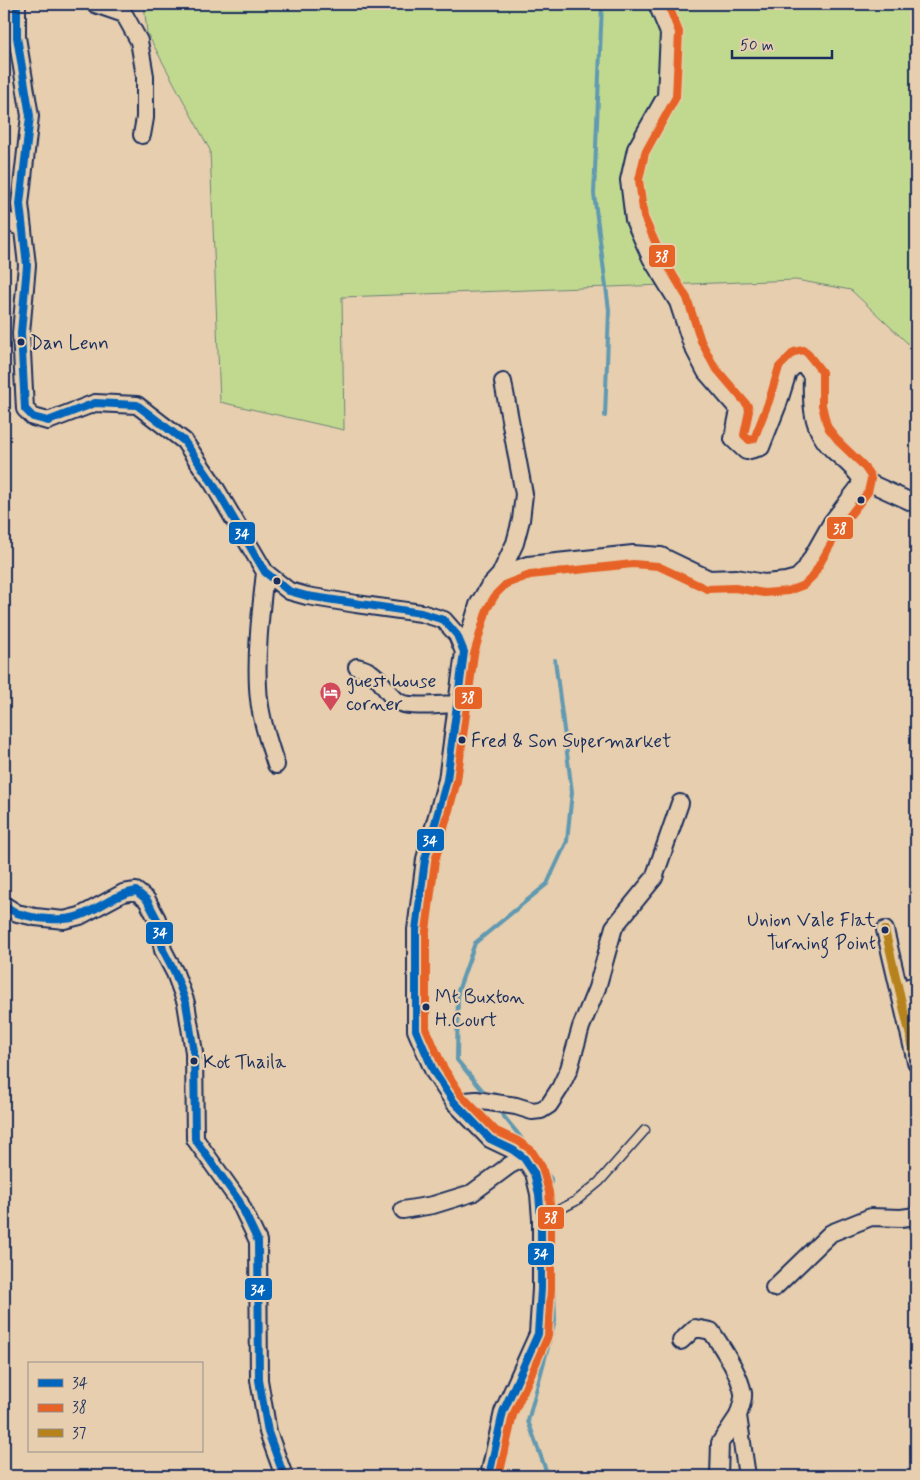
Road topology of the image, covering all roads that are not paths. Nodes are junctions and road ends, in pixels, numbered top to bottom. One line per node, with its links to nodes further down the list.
1 (16, 4): 6 (street)
2 (95, 4): 4 (street)
3 (657, 4): 8 (street)
4 (142, 135)
5 (4, 219): 6 (street)
6 (23, 229): 10 (street)
7 (503, 382): 11 (street)
8 (861, 479): 9 (street); 11 (street)
9 (916, 504)
10 (265, 572): 12 (street); 15 (street)
11 (500, 575): 12 (street)
12 (464, 652): 14 (street)
13 (357, 667): 14 (street)
14 (456, 704): 22 (street)
15 (276, 765)
16 (680, 803): 22 (street)
17 (4, 905): 31 (street)
18 (885, 930): 20 (street)
19 (916, 986): 20 (street)
20 (899, 990): 21 (street)
21 (916, 1062)
22 (454, 1102): 24 (street)
23 (645, 1130): 27 (lane)
24 (524, 1158): 25 (street); 27 (street)
25 (403, 1210)
26 (916, 1216): 28 (street)
27 (541, 1220): 32 (street)
28 (774, 1288)
29 (681, 1341): 30 (street)
30 (738, 1416): 33 (street); 34 (street)
31 (284, 1476)
32 (489, 1476)
33 (719, 1476)
34 (747, 1476)

